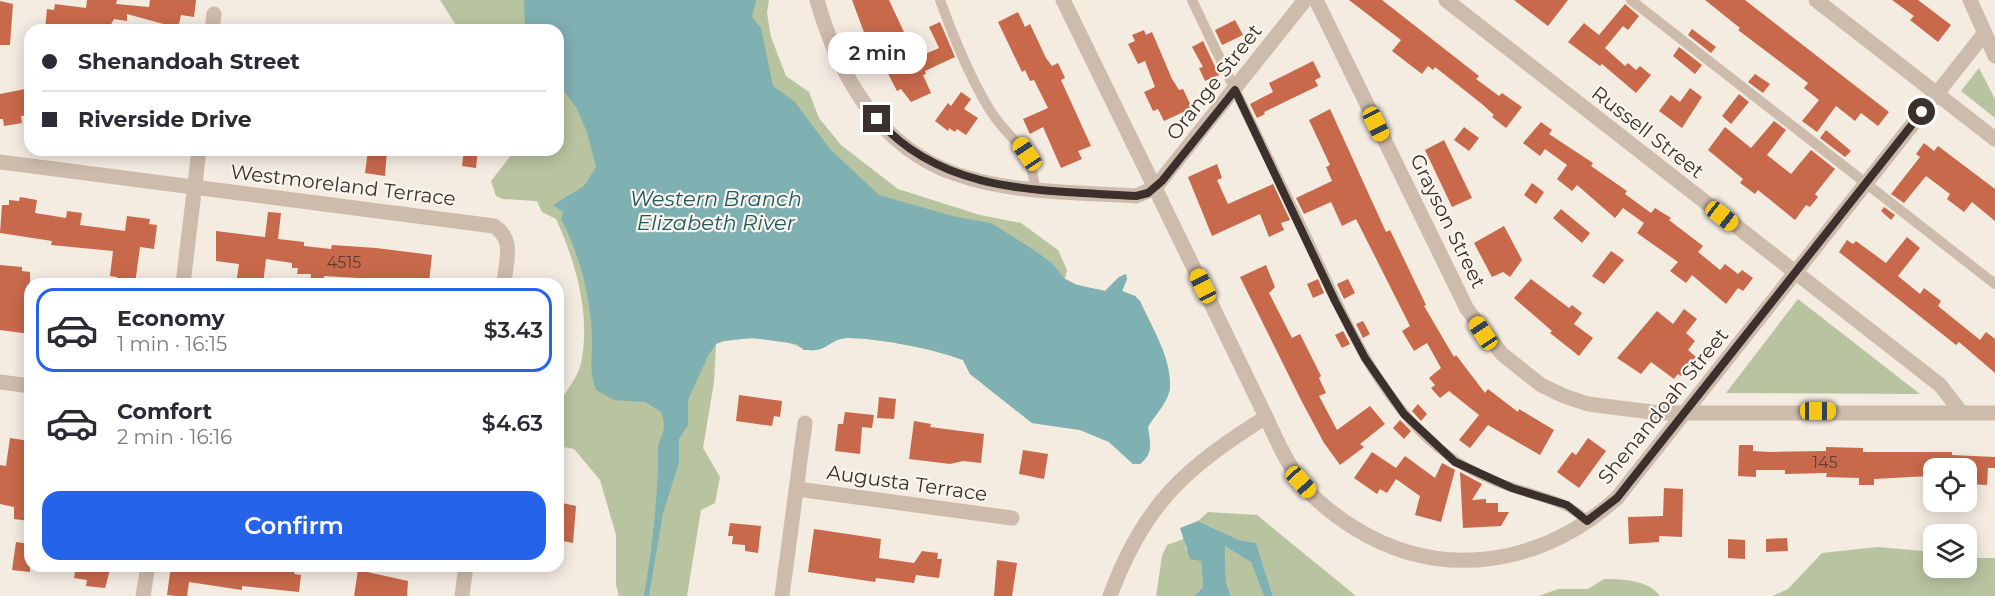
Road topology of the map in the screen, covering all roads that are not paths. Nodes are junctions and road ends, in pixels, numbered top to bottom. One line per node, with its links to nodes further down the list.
1 (818, 0): 23 (street)
2 (940, 0): 23 (lane)
3 (1062, 0): 22 (street, Shenandoah Street)
4 (1192, 0): 15 (lane)
5 (1305, 0): 15 (street, Orange Street)
6 (1316, 0): 32 (street, Grayson Street)
7 (1446, 0): 24 (street, Russell Street)
8 (1631, 0): 20 (lane)
9 (1816, 0): 16 (street)
10 (1970, 0): 13 (street)
11 (214, 14): 12 (street)
12 (213, 24)
13 (1984, 34): 14 (street); 16 (street, Shenandoah Street)
14 (1995, 56)
15 (1235, 90): 22 (street, Orange Street); 37 (lane)
16 (1936, 94): 17 (street); 20 (street, Shenandoah Street)
17 (1995, 139)
18 (199, 156): 21 (street)
19 (0, 162): 21 (street, Westmoreland Terrace)
20 (1866, 183): 24 (street, Shenandoah Street); 27 (lane)
21 (195, 187): 25 (street); 26 (street, Westmoreland Terrace)
22 (1155, 188): 23 (street); 33 (street, Shenandoah Street)
23 (1035, 189)
24 (1795, 273): 30 (street, Russell Street); 32 (street, Shenandoah Street)
25 (184, 278)
26 (504, 278)
27 (1995, 284)
28 (0, 382): 29 (street)
29 (24, 385)
30 (1961, 412): 31 (street, Grayson Street); 32 (street, Grayson Street)
31 (1995, 412)
32 (1685, 413): 37 (street, Shenandoah Street)
33 (1266, 417): 37 (street, Shenandoah Street); 43 (street)
34 (806, 423): 35 (street)
35 (797, 489): 36 (street, Augusta Terrace); 42 (street)
36 (1012, 518)
37 (1587, 521)
38 (147, 572): 40 (street)
39 (465, 572): 41 (street)
40 (143, 596)
41 (462, 596)
42 (782, 596)
43 (1110, 596)

